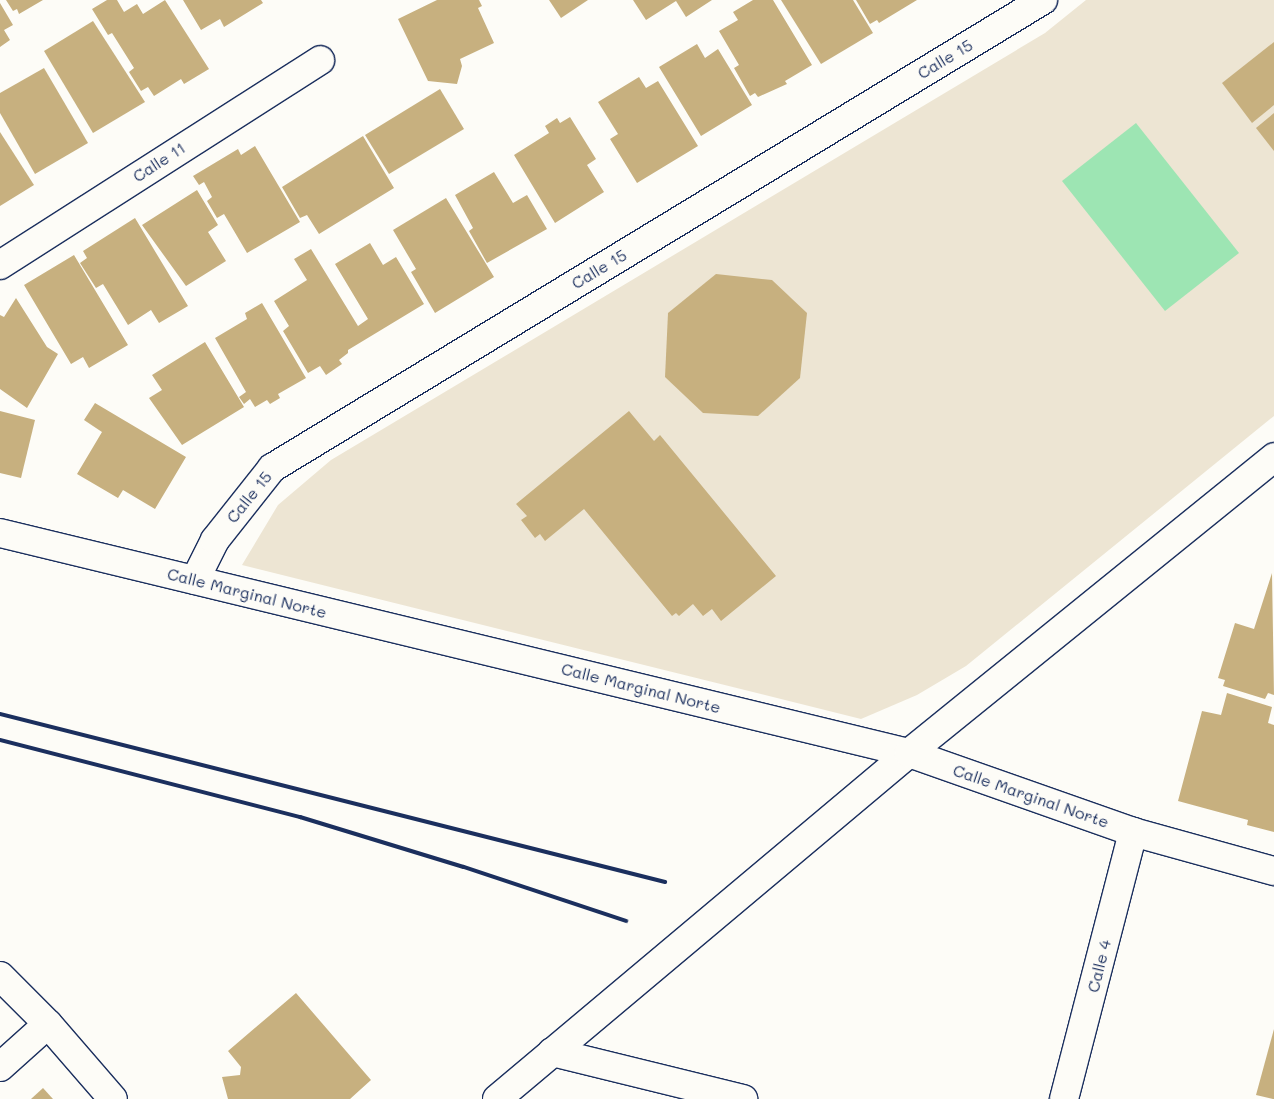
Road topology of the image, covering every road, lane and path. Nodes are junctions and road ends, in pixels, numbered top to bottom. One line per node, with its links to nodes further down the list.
1 (1043, 0): 6 (street, Calle 15)
2 (320, 60): 3 (street, Calle 11)
3 (0, 266)
4 (1274, 457): 7 (street)
5 (0, 533): 6 (street, Calle Marginal Norte)
6 (195, 580): 7 (street, Calle Marginal Norte)
7 (910, 753): 8 (street, Calle Marginal Norte); 12 (street)
8 (1133, 832): 9 (street, Calle Marginal Norte); 17 (street, Calle 4)
9 (1274, 871)
10 (0, 976): 11 (street)
11 (48, 1024): 13 (street); 14 (street)
12 (552, 1052): 15 (street); 16 (street)
13 (0, 1067)
14 (113, 1099)
15 (497, 1099)
16 (743, 1099)
17 (1064, 1099)

